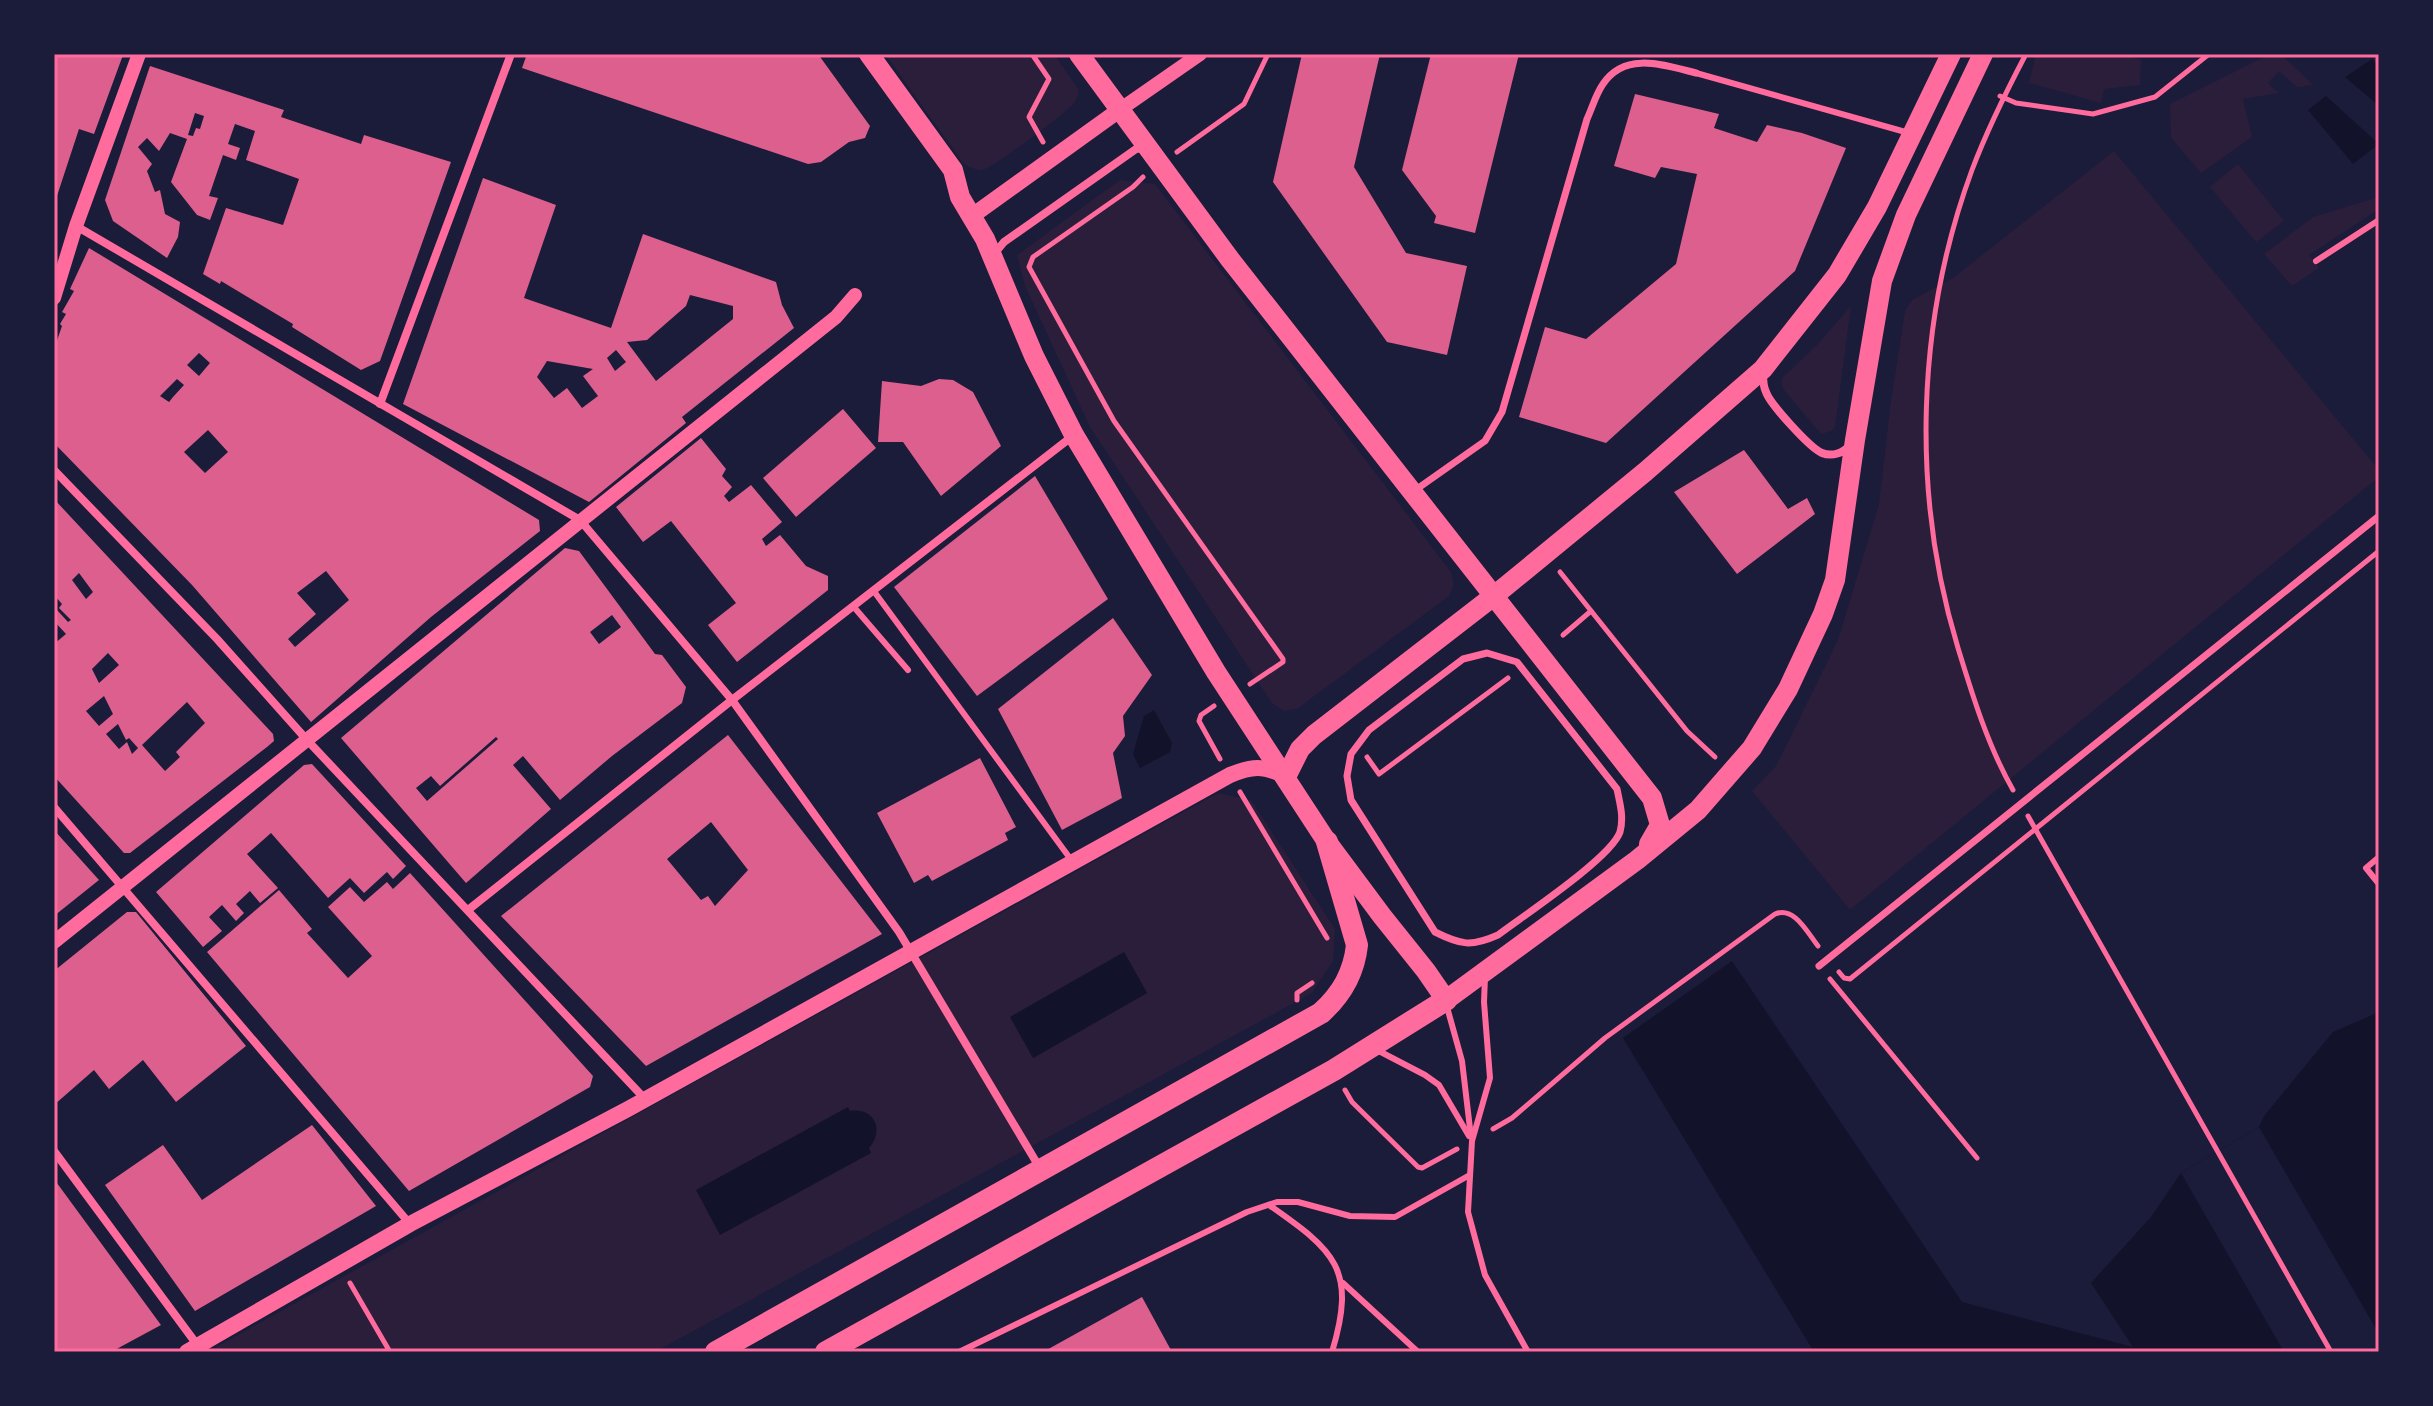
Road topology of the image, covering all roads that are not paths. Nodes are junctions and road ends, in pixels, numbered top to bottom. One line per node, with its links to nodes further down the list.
1 (139, 54): 14 (street)
2 (511, 54): 20 (street)
3 (869, 54): 12 (main road)
4 (1079, 54): 9 (main road)
5 (1200, 54): 9 (street)
6 (1951, 54): 10 (main road)
7 (1983, 54): 22 (main road)
8 (1696, 73): 10 (lane); 24 (street)
9 (1118, 111): 11 (main road); 12 (main road)
10 (1913, 134): 19 (main road)
11 (1146, 148): 15 (street); 24 (main road)
12 (972, 216): 15 (main road)
13 (2379, 220): 16 (lane)
14 (76, 226): 18 (street); 20 (street)
15 (992, 255): 21 (main road)
16 (2316, 261)
17 (855, 295): 26 (street)
18 (54, 298)
19 (1763, 369): 22 (street); 28 (main road)
20 (380, 404): 26 (street)
21 (1074, 435): 27 (street); 34 (main road)
22 (1855, 440): 38 (main road)
23 (54, 470): 33 (street)
24 (1412, 493): 28 (main road)
25 (2379, 516): 45 (street)
26 (580, 520): 32 (street); 33 (street)
27 (873, 590): 29 (street); 39 (lane)
28 (1495, 595): 34 (main road); 38 (main road)
29 (853, 606): 31 (lane); 32 (street)
30 (1522, 668): 30 (street)
31 (908, 670)
32 (732, 700): 42 (street); 44 (street)
33 (307, 740): 41 (street); 42 (street)
34 (1286, 777): 36 (main road); 39 (main road)
35 (54, 807): 41 (street)
36 (1327, 842): 47 (main road); 52 (highway)
37 (2379, 857): 40 (lane)
38 (1637, 860): 46 (main road)
39 (1074, 863): 44 (main road)
40 (2379, 884)
41 (123, 885): 43 (street); 55 (street)
42 (468, 910): 49 (street)
43 (54, 942)
44 (913, 952): 49 (main road); 52 (street)
45 (1819, 966)
46 (1486, 973): 47 (main road); 50 (lane)
47 (1446, 1000): 48 (highway); 50 (lane)
48 (1372, 1048): 50 (lane); 59 (highway)
49 (646, 1099): 55 (main road)
50 (1472, 1141): 53 (lane)
51 (54, 1151): 57 (street)
52 (1041, 1171): 58 (highway)
53 (1468, 1176): 54 (lane); 63 (lane)
54 (1269, 1205): 56 (lane); 60 (lane)
55 (410, 1224): 57 (main road)
56 (1343, 1283): 61 (lane); 62 (lane)
57 (192, 1349)
58 (716, 1352)
59 (826, 1352)
60 (959, 1352)
61 (1332, 1352)
62 (1418, 1352)
63 (1528, 1352)

